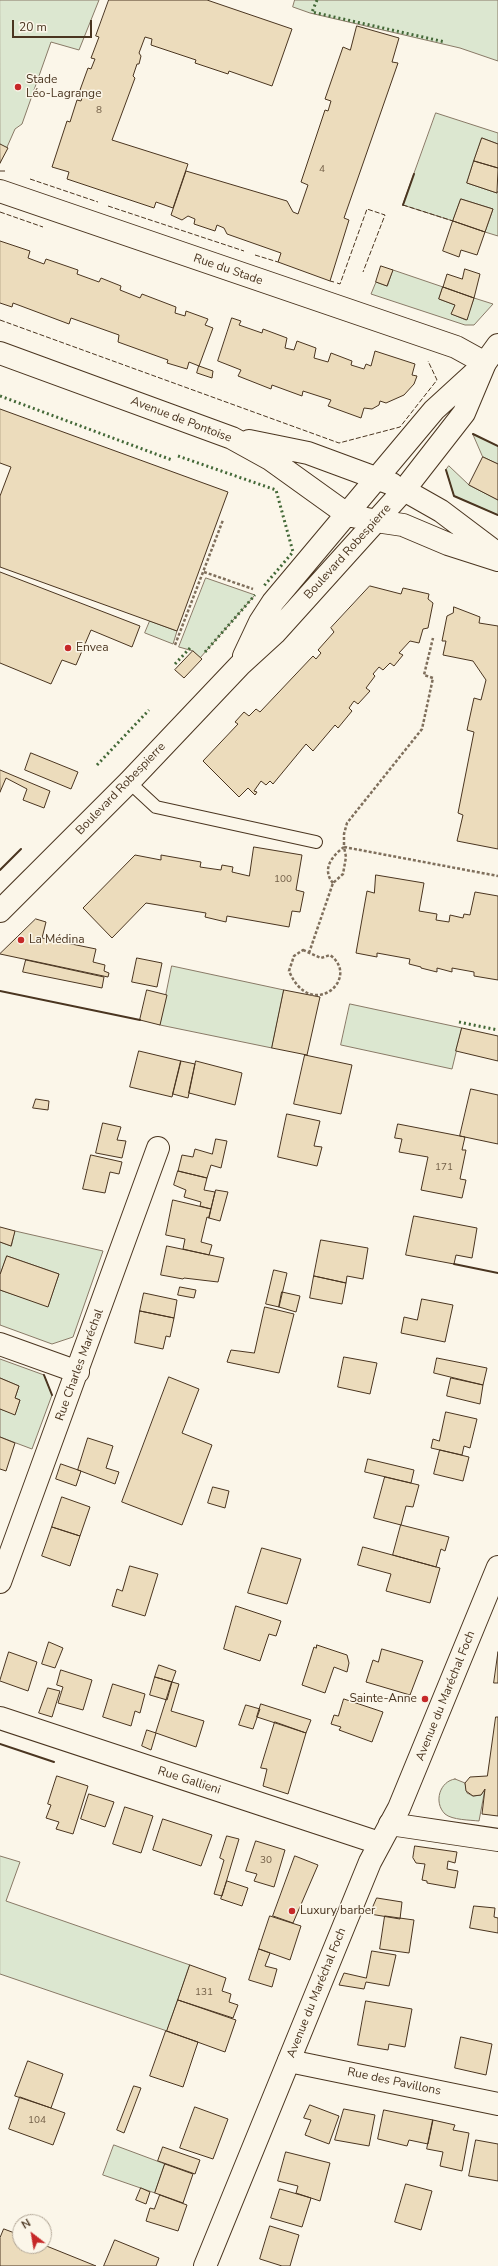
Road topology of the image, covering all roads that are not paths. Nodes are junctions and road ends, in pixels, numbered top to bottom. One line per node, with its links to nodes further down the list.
1 (0, 191): 4 (street, Rue du Stade)
2 (498, 345): 4 (street, Boulevard Robespierre)
3 (0, 353): 5 (street, Avenue de Pontoise)
4 (485, 364): 6 (street, Boulevard Robespierre); 7 (street, Boulevard Robespierre)
5 (232, 438): 6 (street); 8 (street, Avenue de Pontoise)
6 (378, 479): 7 (street); 8 (street, Boulevard Robespierre)
7 (404, 490): 9 (street, Boulevard Robespierre); 10 (street)
8 (348, 515): 9 (street); 12 (street, Boulevard Robespierre)
9 (376, 521): 11 (street); 12 (street, Boulevard Robespierre)
10 (498, 554)
11 (498, 560)
12 (240, 665): 13 (street, Boulevard Robespierre)
13 (129, 782): 14 (lane); 15 (street, Boulevard Robespierre)
14 (316, 842)
15 (0, 911)
16 (158, 1148): 18 (street, Rue Charles Maréchal)
17 (0, 1344): 18 (street)
18 (78, 1372): 20 (street, Rue Charles Maréchal)
19 (498, 1567): 22 (street, Avenue du Maréchal Foch)
20 (0, 1582)
21 (0, 1718): 24 (street, Rue Gallieni)
22 (390, 1824): 23 (street); 24 (street, Avenue du Maréchal Foch)
23 (498, 1840)
24 (379, 1843): 25 (street, Avenue du Maréchal Foch)
25 (289, 2061): 26 (street, Rue des Pavillons); 27 (street, Avenue du Maréchal Foch)
26 (498, 2104)
27 (205, 2266)

